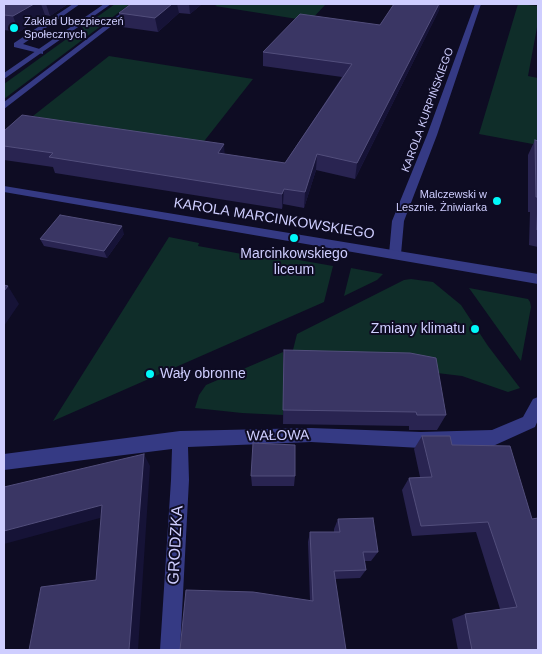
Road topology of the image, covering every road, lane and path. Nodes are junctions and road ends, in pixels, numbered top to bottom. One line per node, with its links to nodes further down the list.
1 (77, 4): 5 (street)
2 (108, 4): 5 (street)
3 (138, 4): 7 (street)
4 (478, 4): 9 (street, KAROLA KURPIŃSKIEGO)
5 (40, 52): 6 (street)
6 (4, 77)
7 (4, 106)
8 (4, 189): 9 (street, KAROLA MARCINKOWSKIEGO)
9 (395, 254): 10 (street, KAROLA MARCINKOWSKIEGO)
10 (538, 279)
11 (538, 404): 12 (street, WAŁOWA)
12 (180, 439): 13 (street, WAŁOWA); 14 (street, GRODZKA)
13 (4, 462)
14 (170, 650)

